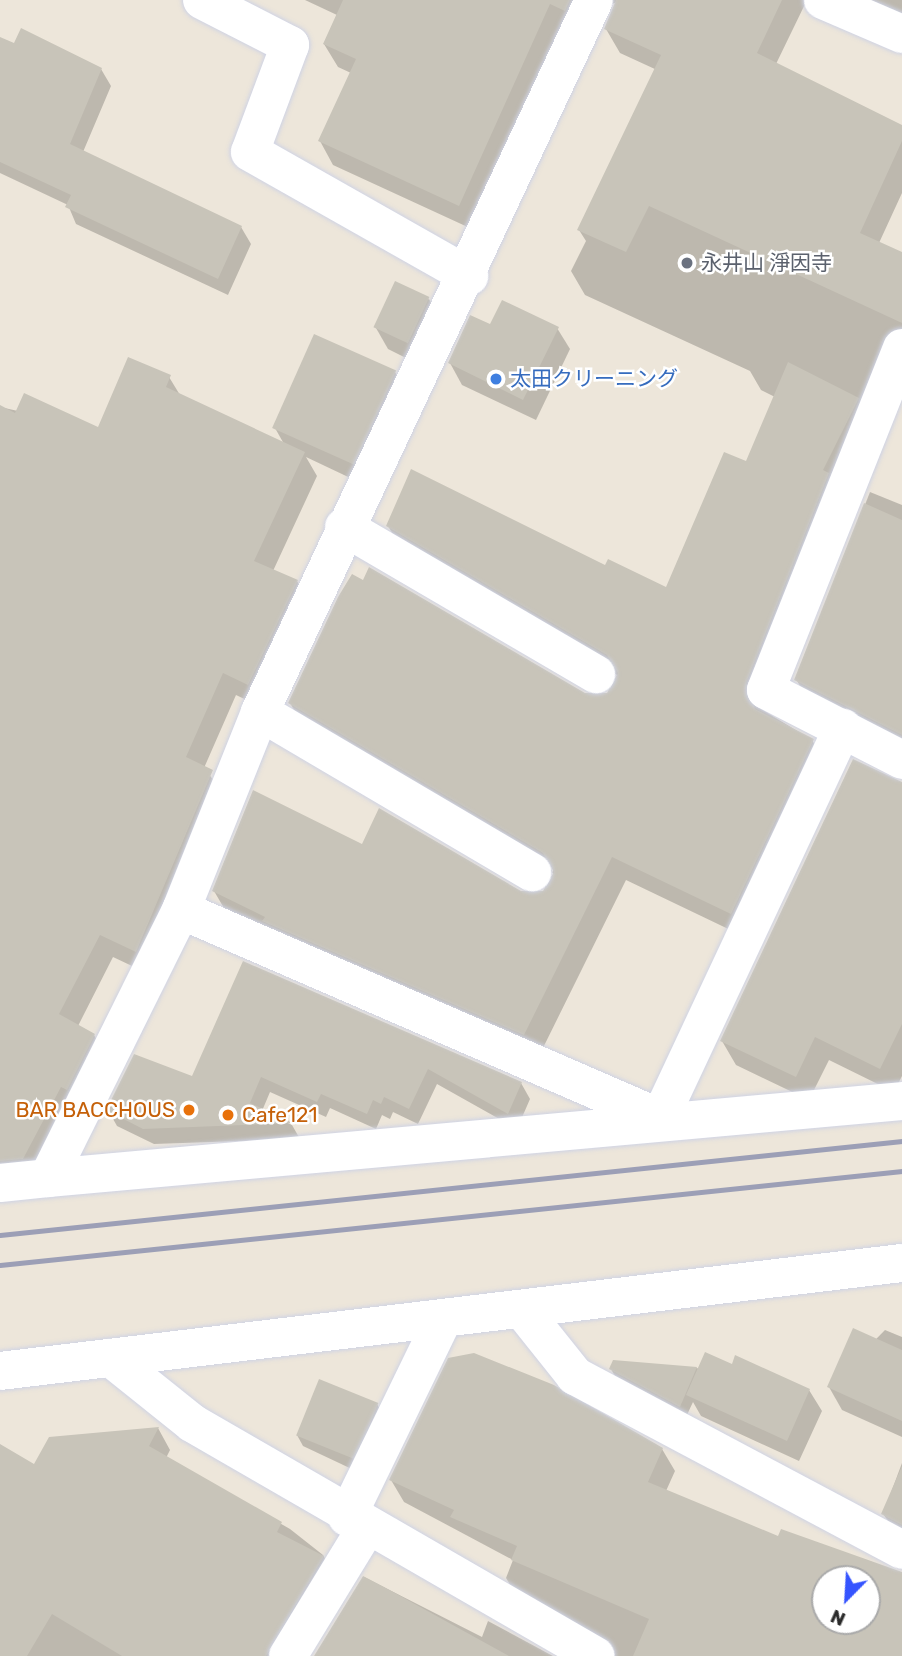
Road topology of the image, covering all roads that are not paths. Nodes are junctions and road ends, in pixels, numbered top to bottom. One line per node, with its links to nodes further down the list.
1 (202, 0): 5 (street)
2 (594, 0): 5 (street)
3 (823, 0): 4 (street)
4 (902, 34)
5 (469, 276): 7 (street)
6 (902, 348): 10 (street)
7 (344, 527): 8 (street); 9 (street)
8 (596, 674)
9 (260, 712): 12 (street); 13 (street)
10 (843, 728): 11 (street); 15 (street)
11 (902, 760)
12 (533, 872)
13 (181, 910): 15 (street); 16 (street)
14 (902, 1101): 15 (street)
15 (660, 1118): 16 (street)
16 (48, 1178): 17 (street)
17 (0, 1183)
18 (902, 1263): 19 (street)
19 (523, 1312): 20 (street); 24 (street)
20 (442, 1321): 21 (street); 23 (street)
21 (111, 1358): 22 (street); 23 (street)
22 (0, 1371)
23 (357, 1523): 25 (street); 26 (street)
24 (902, 1550)
25 (288, 1656)
26 (596, 1656)

